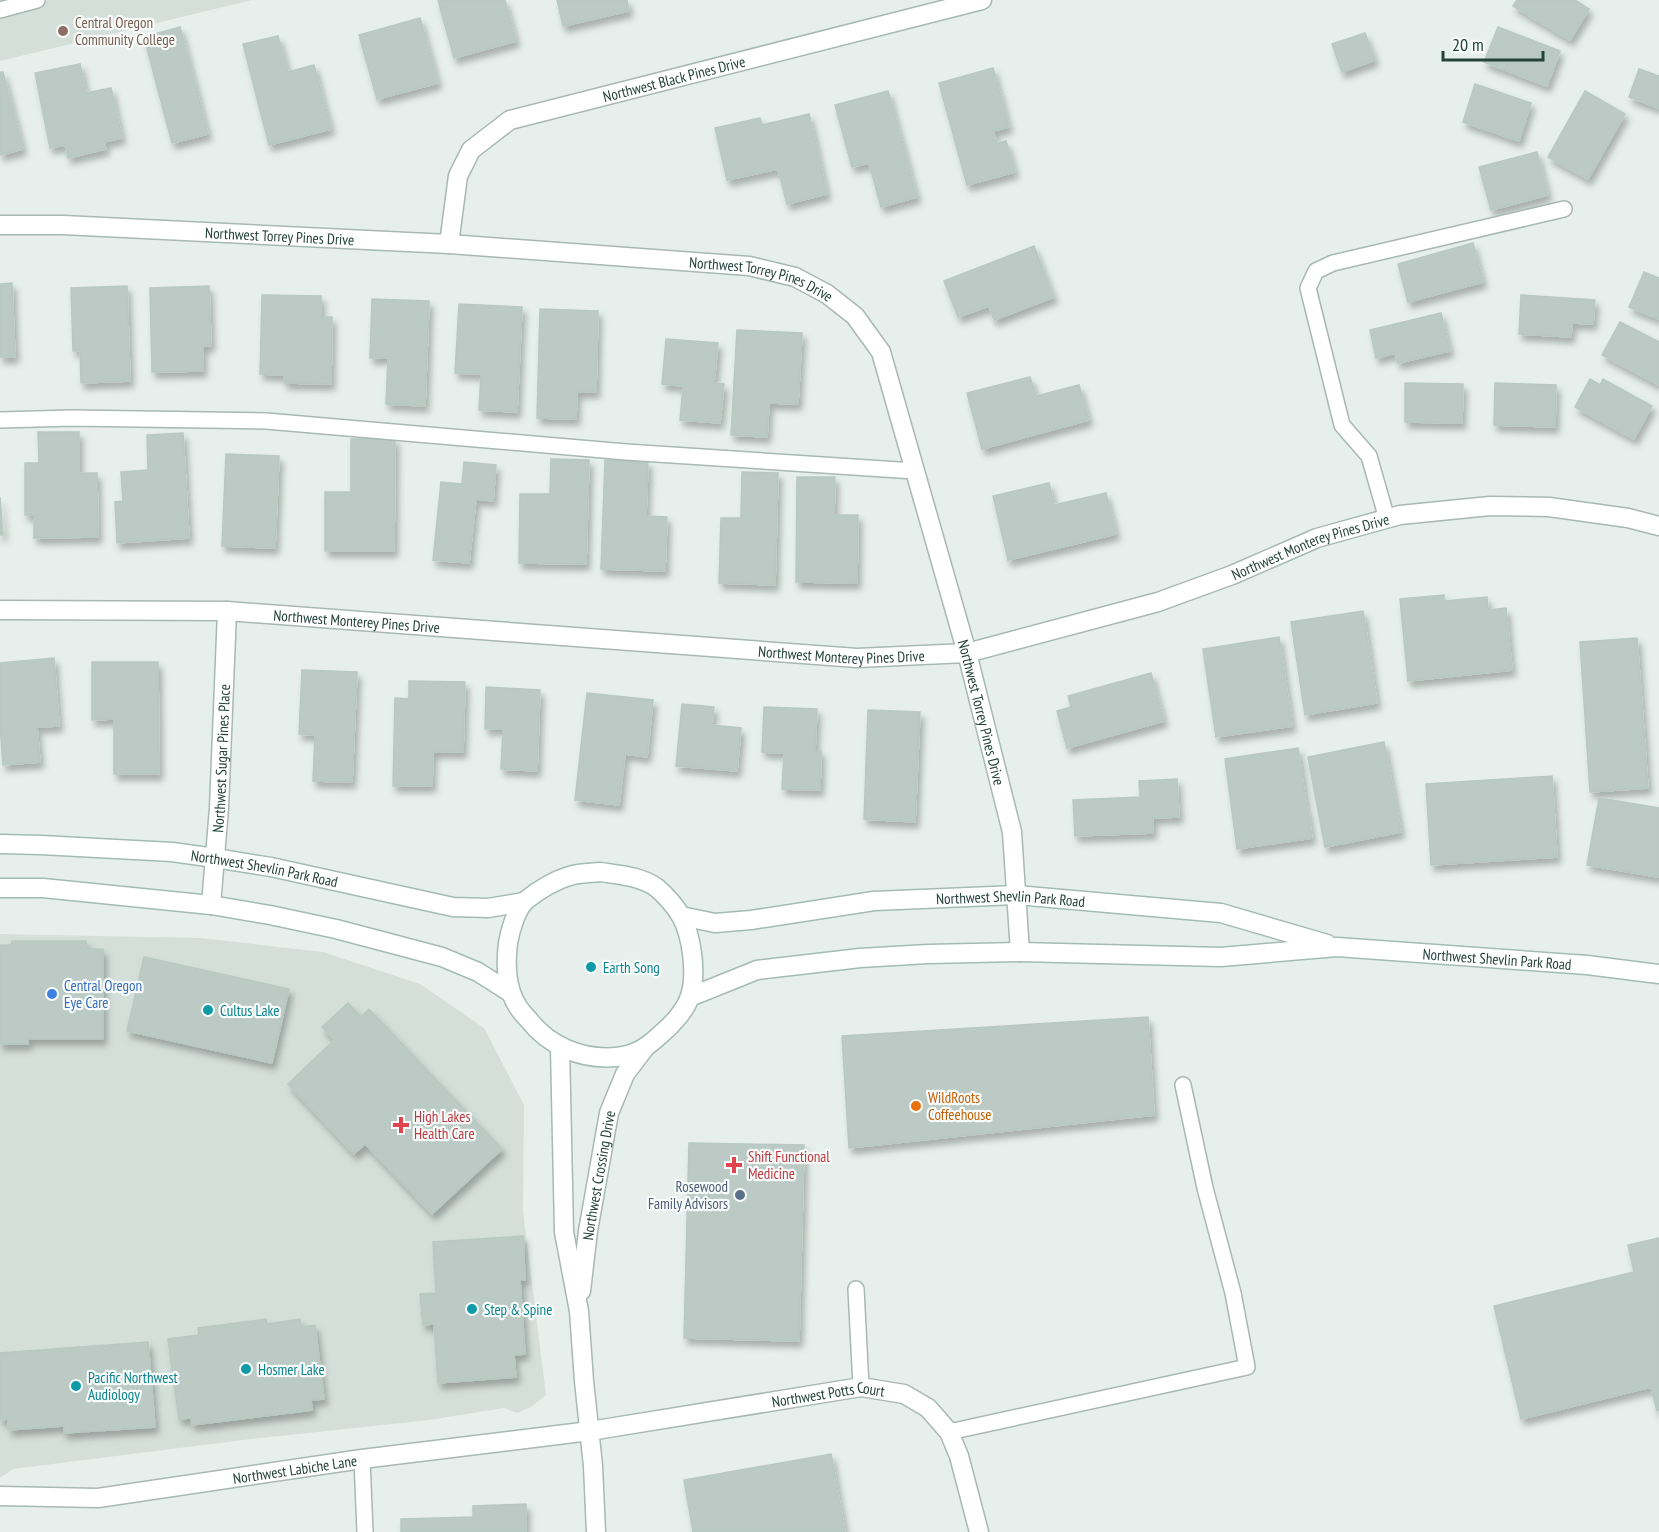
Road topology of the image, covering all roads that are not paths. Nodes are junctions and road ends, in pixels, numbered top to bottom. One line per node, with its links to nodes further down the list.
1 (37, 0): 3 (lane)
2 (982, 0): 6 (street, Northwest Black Pines Drive)
3 (0, 10)
4 (1564, 209): 9 (lane)
5 (0, 225): 6 (street, Northwest Torrey Pines Drive)
6 (449, 244): 8 (street, Northwest Torrey Pines Drive)
7 (0, 420): 8 (lane)
8 (914, 471): 13 (street, Northwest Torrey Pines Drive)
9 (1387, 519): 10 (street, Northwest Monterey Pines Drive); 13 (street, Northwest Monterey Pines Drive)
10 (1659, 526)
11 (0, 610): 12 (street, Northwest Monterey Pines Drive)
12 (227, 611): 13 (street, Northwest Monterey Pines Drive); 15 (street, Northwest Sugar Pines Place)
13 (967, 653): 17 (street, Northwest Torrey Pines Drive)
14 (0, 844): 15 (street, Northwest Shevlin Park Road)
15 (215, 858): 18 (street, Northwest Shevlin Park Road); 19 (street, Northwest Sugar Pines Place)
16 (0, 888): 19 (street)
17 (1016, 895): 20 (street, Northwest Shevlin Park Road); 21 (street, Northwest Shevlin Park Road); 22 (street, Northwest Torrey Pines Drive)
18 (524, 902): 20 (street); 24 (street)
19 (211, 905): 24 (street)
20 (681, 916): 25 (street)
21 (1337, 947): 22 (street, Northwest Shevlin Park Road); 23 (street, Northwest Shevlin Park Road)
22 (1020, 952): 25 (street, Northwest Shevlin Park Road)
23 (1659, 974)
24 (511, 993): 26 (street)
25 (690, 997): 27 (street)
26 (560, 1047): 27 (street); 30 (street, Northwest Crossing Drive)
27 (644, 1049): 30 (street, Northwest Crossing Drive)
28 (1183, 1085): 33 (lane)
29 (856, 1288): 31 (lane)
30 (579, 1311): 32 (street, Northwest Crossing Drive)
31 (861, 1387): 32 (street, Northwest Potts Court); 33 (street, Northwest Potts Court)
32 (590, 1431): 34 (street, Northwest Labiche Lane); 37 (street, Northwest Crossing Drive)
33 (949, 1432): 38 (street, Northwest Potts Court)
34 (362, 1459): 35 (street, Northwest Labiche Lane); 36 (lane)
35 (0, 1496)
36 (365, 1532)
37 (596, 1532)
38 (979, 1532)

